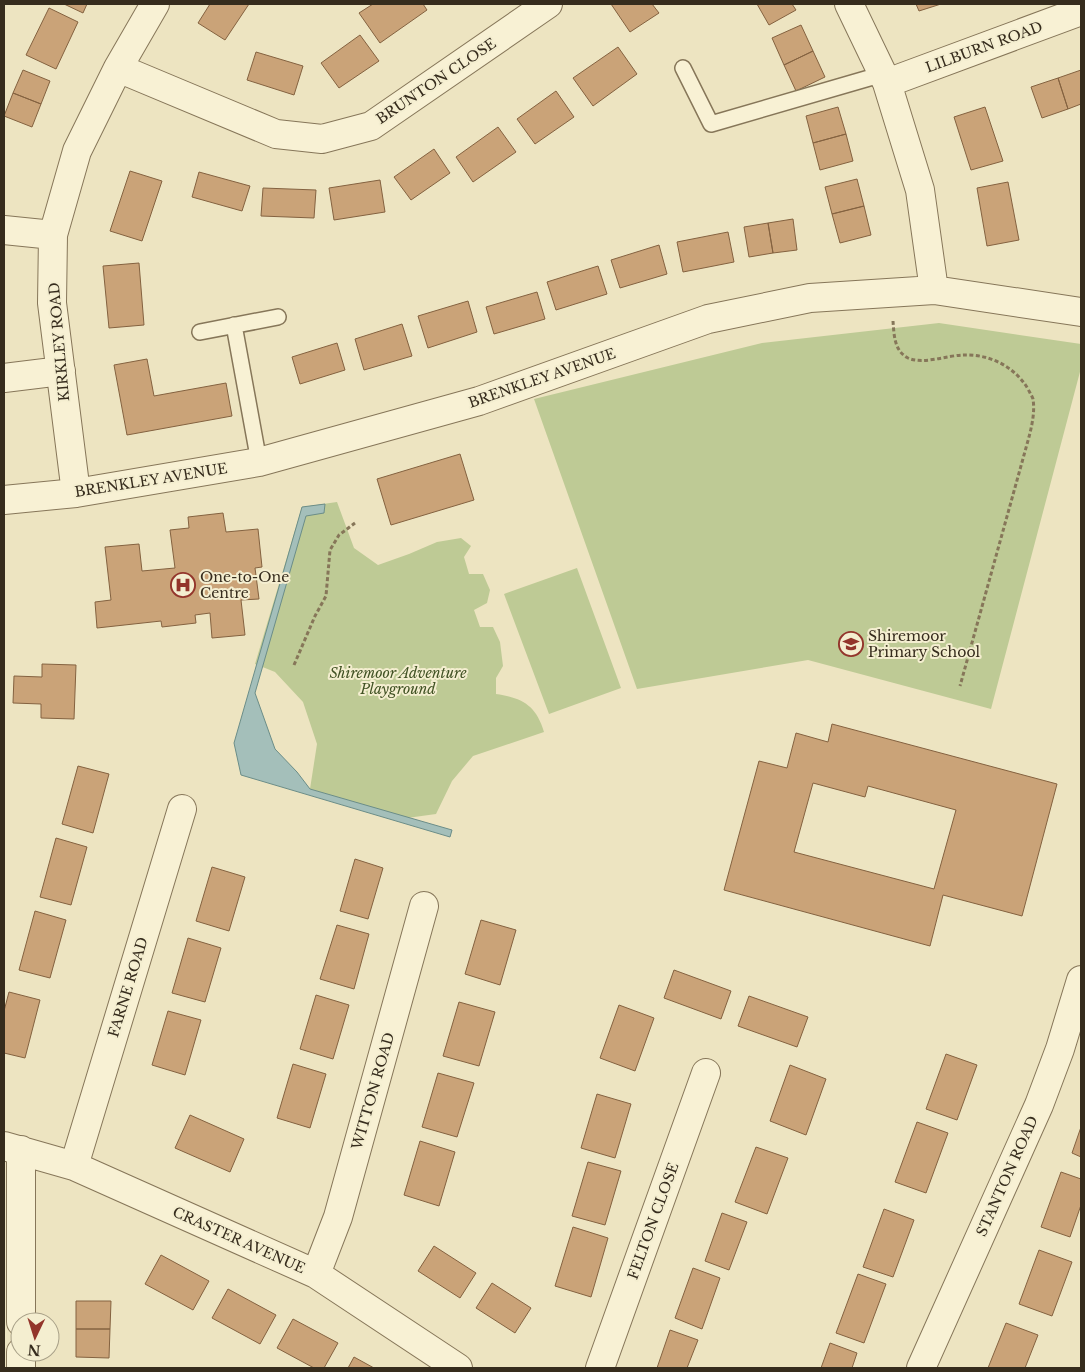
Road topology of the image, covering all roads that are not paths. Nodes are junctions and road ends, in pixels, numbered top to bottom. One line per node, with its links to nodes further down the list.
1 (155, 4): 5 (street, KIRKLEY ROAD)
2 (548, 4): 5 (street, BRUNTON CLOSE)
3 (849, 4): 7 (street)
4 (1081, 11): 7 (street, LILBURN ROAD)
5 (118, 68): 9 (street, KIRKLEY ROAD)
6 (683, 68): 7 (lane)
7 (885, 79): 10 (street)
8 (4, 230): 9 (street)
9 (53, 235): 15 (street, KIRKLEY ROAD)
10 (934, 290): 11 (street, BRENKLEY AVENUE); 17 (street, BRENKLEY AVENUE)
11 (1081, 312)
12 (278, 318): 13 (lane)
13 (234, 325): 14 (lane); 17 (lane)
14 (200, 332)
15 (61, 370): 16 (street); 18 (street, KIRKLEY ROAD)
16 (4, 378)
17 (259, 462): 18 (street, BRENKLEY AVENUE)
18 (76, 493): 19 (street, BRENKLEY AVENUE)
19 (4, 500)
20 (182, 809): 25 (street, FARNE ROAD)
21 (424, 906): 26 (street, WITTON ROAD)
22 (1081, 980): 30 (street, STANTON ROAD)
23 (706, 1073): 29 (street, FELTON CLOSE)
24 (12, 1148): 25 (street, CRASTER AVENUE); 27 (street)
25 (74, 1166): 26 (street, CRASTER AVENUE)
26 (316, 1274): 28 (street, CRASTER AVENUE)
27 (20, 1312)
28 (458, 1368)
29 (600, 1368)
30 (921, 1368)

